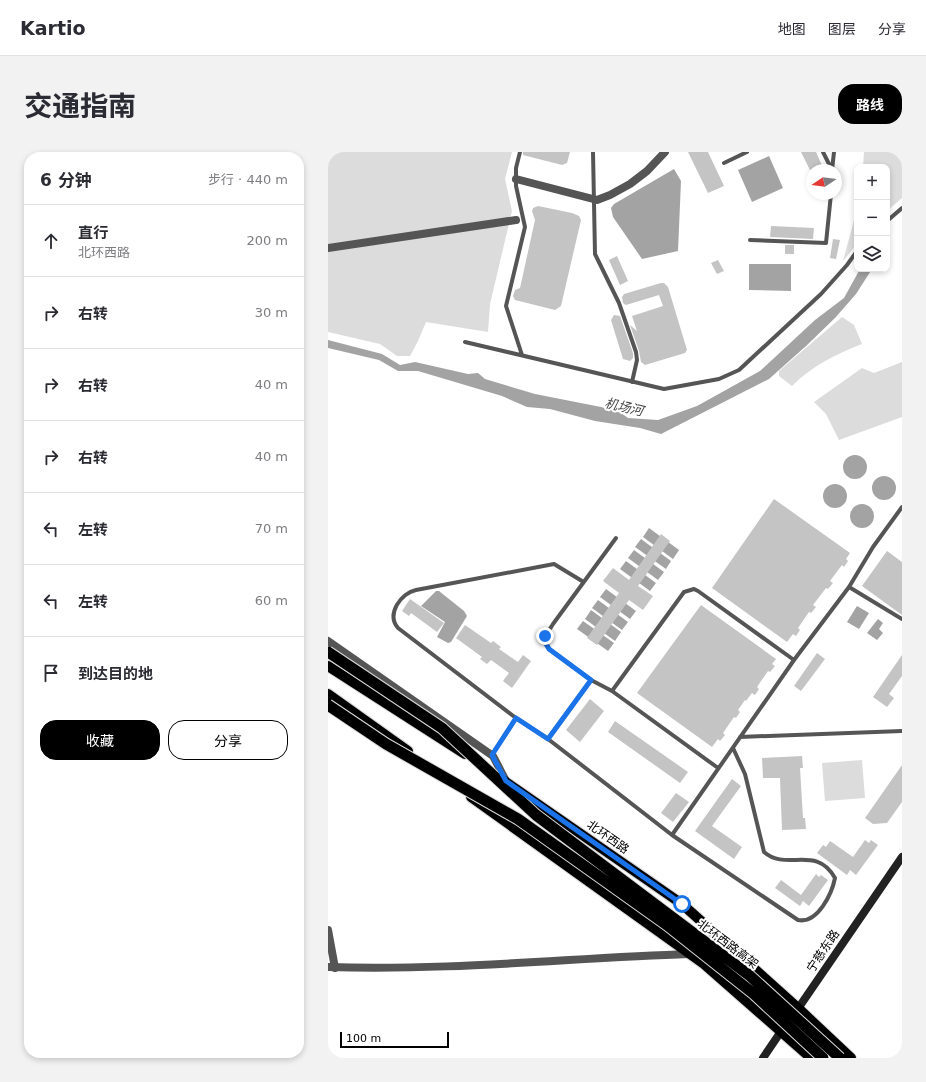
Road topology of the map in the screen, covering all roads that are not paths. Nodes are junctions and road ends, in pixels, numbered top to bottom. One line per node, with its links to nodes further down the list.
1 (520, 152): 10 (lane)
2 (593, 152): 11 (lane)
3 (665, 152): 11 (street)
4 (747, 152): 7 (lane)
5 (823, 152): 8 (lane)
6 (834, 152): 9 (lane)
7 (724, 163)
8 (829, 164)
9 (833, 164)
10 (516, 180): 11 (street); 20 (lane)
11 (594, 200): 21 (lane)
12 (830, 200): 16 (lane)
13 (902, 208): 14 (lane)
14 (890, 219)
15 (516, 220): 17 (street)
16 (750, 240)
17 (328, 248)
18 (854, 256): 21 (lane)
19 (464, 342): 20 (lane)
20 (522, 355): 21 (lane)
21 (632, 382)
22 (902, 507): 25 (lane)
23 (616, 538): 24 (lane)
24 (582, 582): 31 (lane); 35 (lane)
25 (849, 587): 26 (lane); 29 (lane)
26 (902, 619)
27 (328, 641): 40 (street)
28 (328, 652): 53 (highway, 北环西路高架, bridge)
29 (794, 660): 32 (lane); 37 (lane)
30 (328, 666): 42 (main road, 北环西路)
31 (591, 680): 32 (lane); 38 (lane)
32 (612, 691): 41 (lane)
33 (328, 694): 46 (main road)
34 (328, 705): 52 (highway, 北环西路高架, bridge)
35 (516, 718): 38 (lane); 40 (lane)
36 (902, 731): 37 (lane)
37 (740, 738): 39 (lane)
38 (548, 739): 43 (lane)
39 (733, 748): 41 (lane); 43 (lane)
40 (492, 755): 42 (street)
41 (718, 768): 43 (lane)
42 (506, 781): 48 (main road, 北环西路)
43 (672, 835)
44 (902, 857): 48 (main road, 宁慈东路)
45 (328, 930): 47 (street)
46 (689, 954): 47 (street); 49 (main road)
47 (331, 968)
48 (799, 1009): 49 (main road, 宁慈东路); 54 (main road, 北环西路)
49 (781, 1032): 50 (main road, 宁慈东路); 51 (main road)
50 (763, 1058)
51 (811, 1058)
52 (823, 1058)
53 (840, 1058)
54 (851, 1058)

